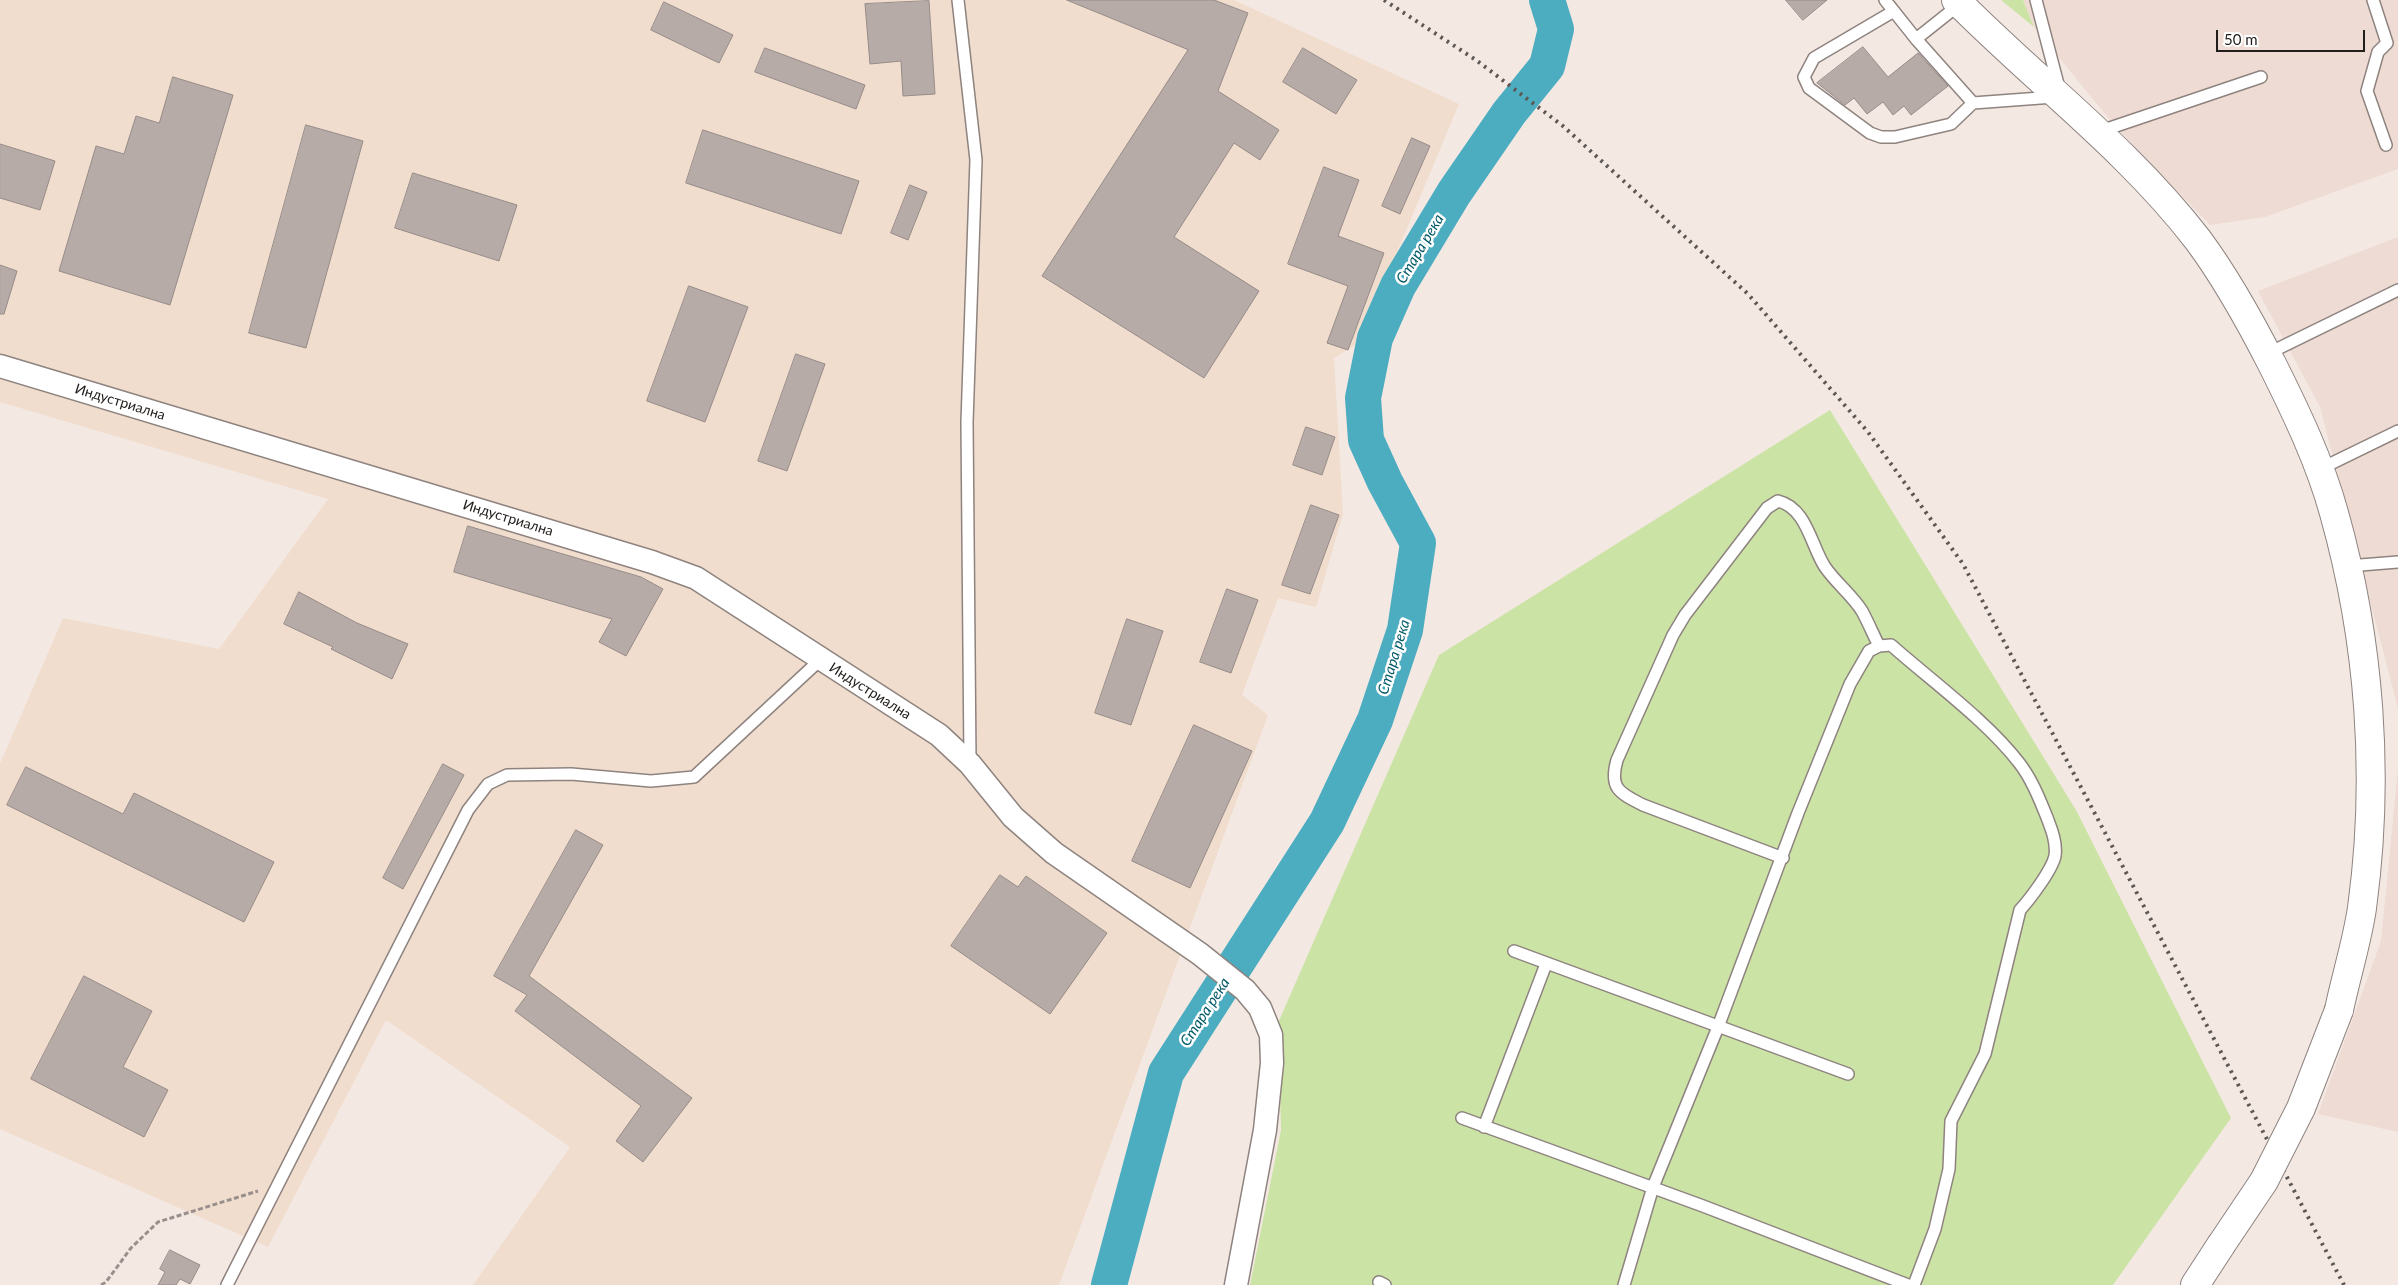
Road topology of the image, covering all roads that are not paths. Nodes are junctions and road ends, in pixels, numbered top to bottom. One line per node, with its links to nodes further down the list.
1 (958, 0): 23 (lane)
2 (1885, 0): 6 (lane)
3 (2036, 0): 10 (lane)
4 (2373, 0): 8 (lane)
5 (1958, 2): 7 (lane); 10 (main road)
6 (1894, 11): 7 (lane); 11 (lane)
7 (1916, 38): 11 (lane)
8 (2392, 44): 13 (lane)
9 (2261, 78): 12 (lane)
10 (2061, 97): 11 (lane); 12 (main road)
11 (1973, 103)
12 (2098, 132): 15 (main road)
13 (2386, 145)
14 (2398, 290): 15 (lane)
15 (2267, 354): 18 (main road)
16 (0, 366): 22 (street, Индустриална)
17 (2398, 431): 18 (lane)
18 (2318, 470): 20 (main road)
19 (2398, 562): 20 (lane)
20 (2348, 566): 37 (main road, bridge)
21 (1879, 646): 24 (lane); 24 (lane); 36 (lane)
22 (820, 660): 23 (street, Индустриална); 32 (lane)
23 (970, 764): 33 (street, Индустриална)
24 (1782, 858): 27 (lane)
25 (1514, 951): 26 (lane)
26 (1546, 964): 27 (lane); 30 (lane)
27 (1718, 1027): 28 (lane); 31 (lane)
28 (1848, 1074)
29 (1462, 1118): 30 (lane)
30 (1484, 1127): 31 (lane)
31 (1653, 1187): 34 (lane); 35 (lane)
32 (227, 1285)
33 (1236, 1285)
34 (1624, 1285)
35 (1908, 1285)
36 (1914, 1285)
37 (2195, 1285)

